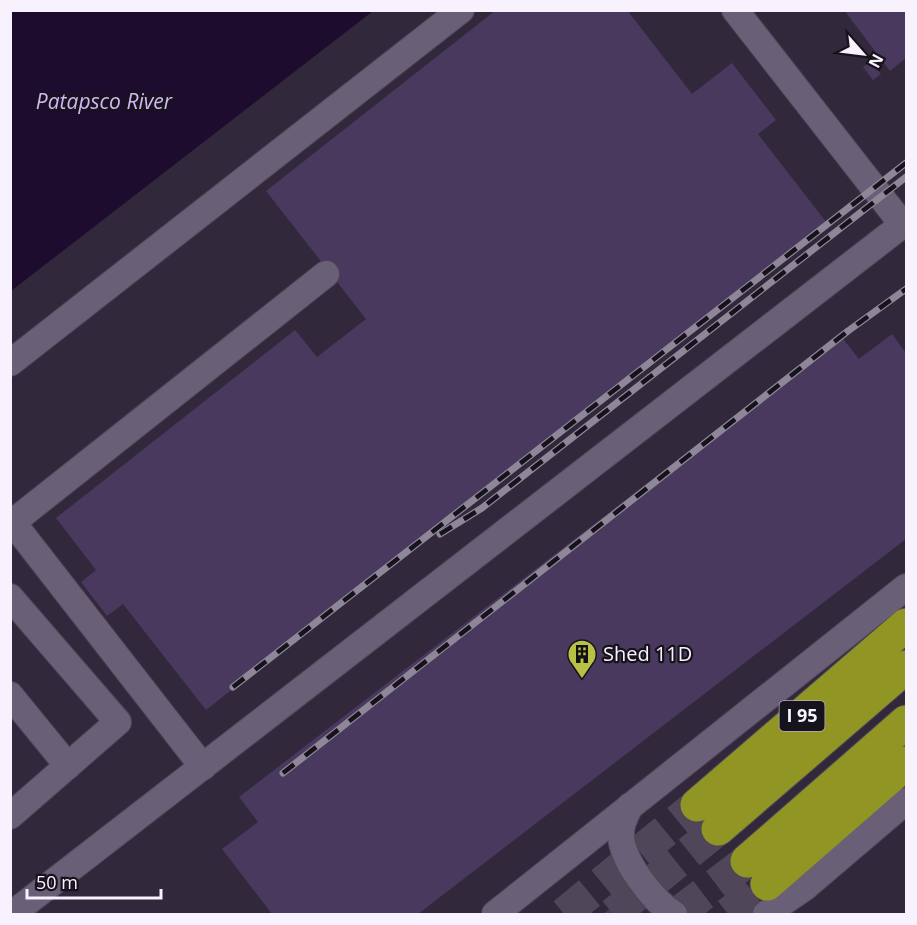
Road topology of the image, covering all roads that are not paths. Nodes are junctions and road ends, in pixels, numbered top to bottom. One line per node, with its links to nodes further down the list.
1 (461, 10): 5 (street)
2 (735, 10): 3 (street)
3 (905, 224): 15 (street)
4 (326, 274): 6 (street)
5 (10, 363)
6 (12, 521): 15 (street)
7 (906, 587): 17 (street)
8 (10, 597): 14 (street)
9 (906, 625): 10 (highway, I 95)
10 (906, 667)
11 (10, 695): 14 (street)
12 (906, 723): 19 (highway)
13 (906, 763): 19 (highway)
14 (68, 766): 18 (street)
15 (203, 767): 21 (street)
16 (906, 801): 20 (street)
17 (630, 806): 22 (street); 23 (street)
18 (10, 816)
19 (760, 887): 20 (street)
20 (804, 888): 24 (street)
21 (12, 915)
22 (495, 915)
23 (674, 915)
24 (787, 915)

